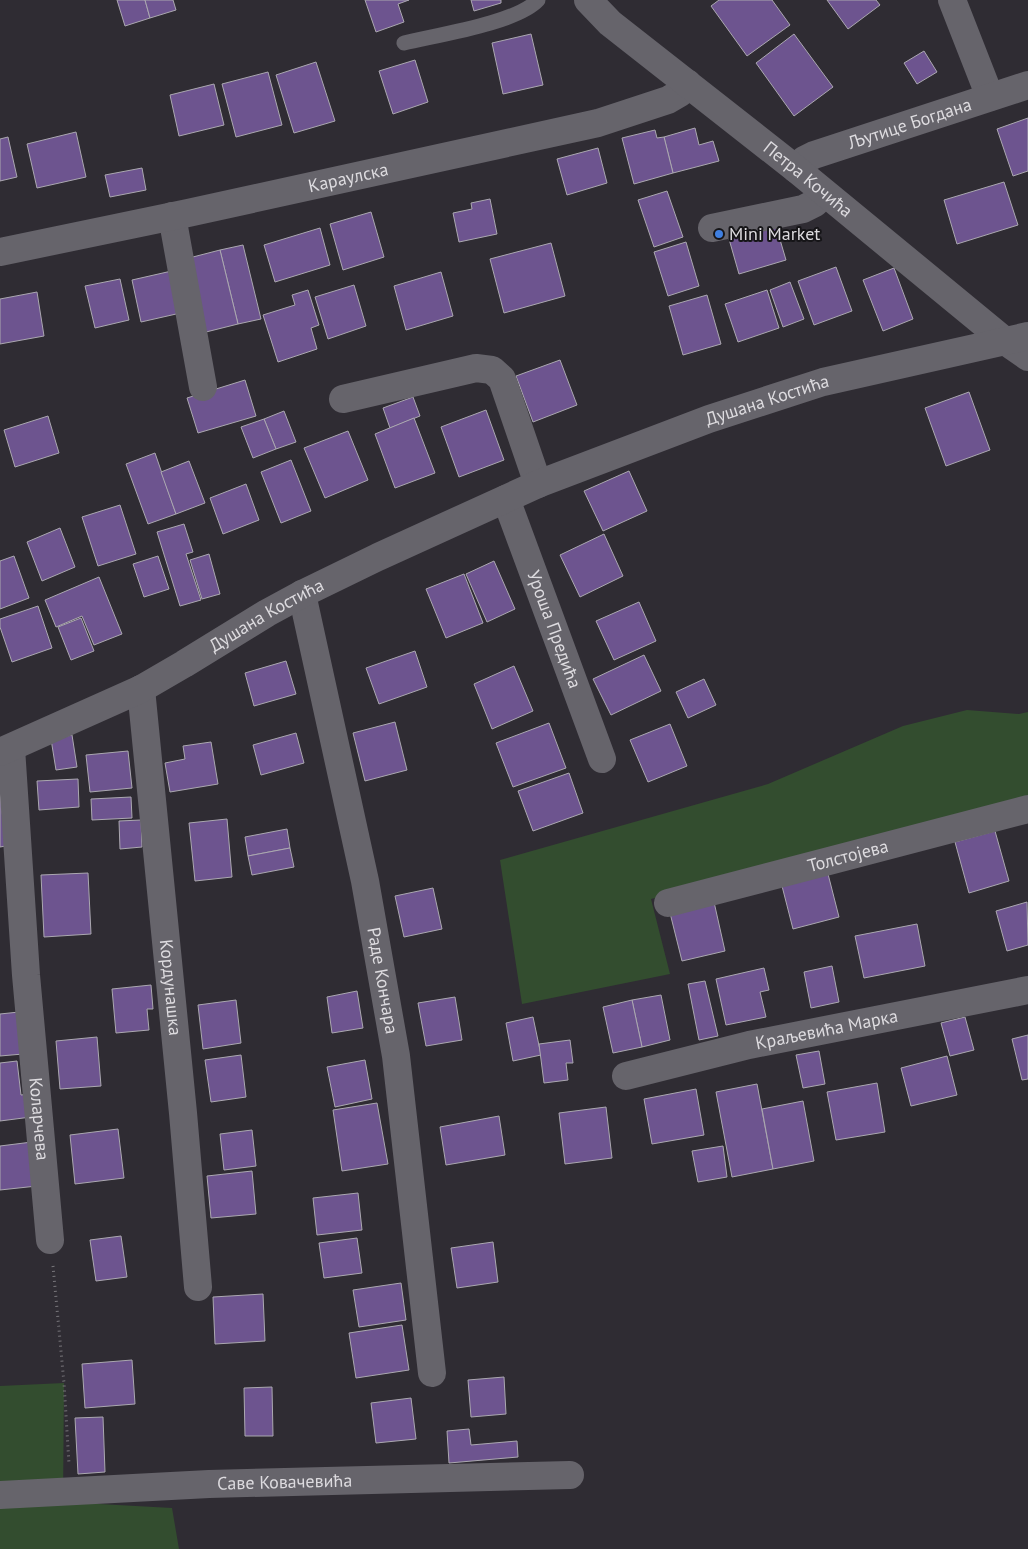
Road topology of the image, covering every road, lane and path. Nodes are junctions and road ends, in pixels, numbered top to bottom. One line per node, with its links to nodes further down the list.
1 (538, 0): 4 (lane)
2 (588, 0): 5 (street, Петра Кочића)
3 (952, 0): 7 (street)
4 (404, 43)
5 (688, 82): 8 (street, Петра Кочића); 10 (street, Караулска)
6 (1028, 85): 7 (street, Љутице Богдана)
7 (990, 97): 8 (street, Љутице Богдана)
8 (796, 169): 9 (street, Петра Кочића)
9 (824, 193): 11 (street); 13 (street, Петра Кочића)
10 (172, 216): 12 (street, Караулска); 15 (street)
11 (712, 228)
12 (0, 252)
13 (1016, 338): 14 (street, Петра Кочића); 17 (street, Душана Костића)
14 (1028, 357)
15 (203, 387)
16 (343, 399): 17 (street)
17 (538, 484): 18 (street, Душана Костића)
18 (506, 499): 19 (street, Душана Костића); 22 (street, Уроша Предића)
19 (302, 594): 20 (street, Душана Костића); 29 (street, Раде Кончара)
20 (141, 688): 21 (street, Душана Костића); 28 (street, Кордунашка)
21 (6, 750): 27 (street, Коларчева)
22 (602, 759)
23 (1028, 809): 24 (street, Толстојева)
24 (668, 903)
25 (1028, 990): 26 (street, Краљевића Марка)
26 (626, 1076)
27 (50, 1240): 31 (path)
28 (198, 1287)
29 (432, 1373)
30 (570, 1475): 31 (street, Саве Ковачевића)
31 (71, 1490): 32 (street, Саве Ковачевића)
32 (0, 1495)

